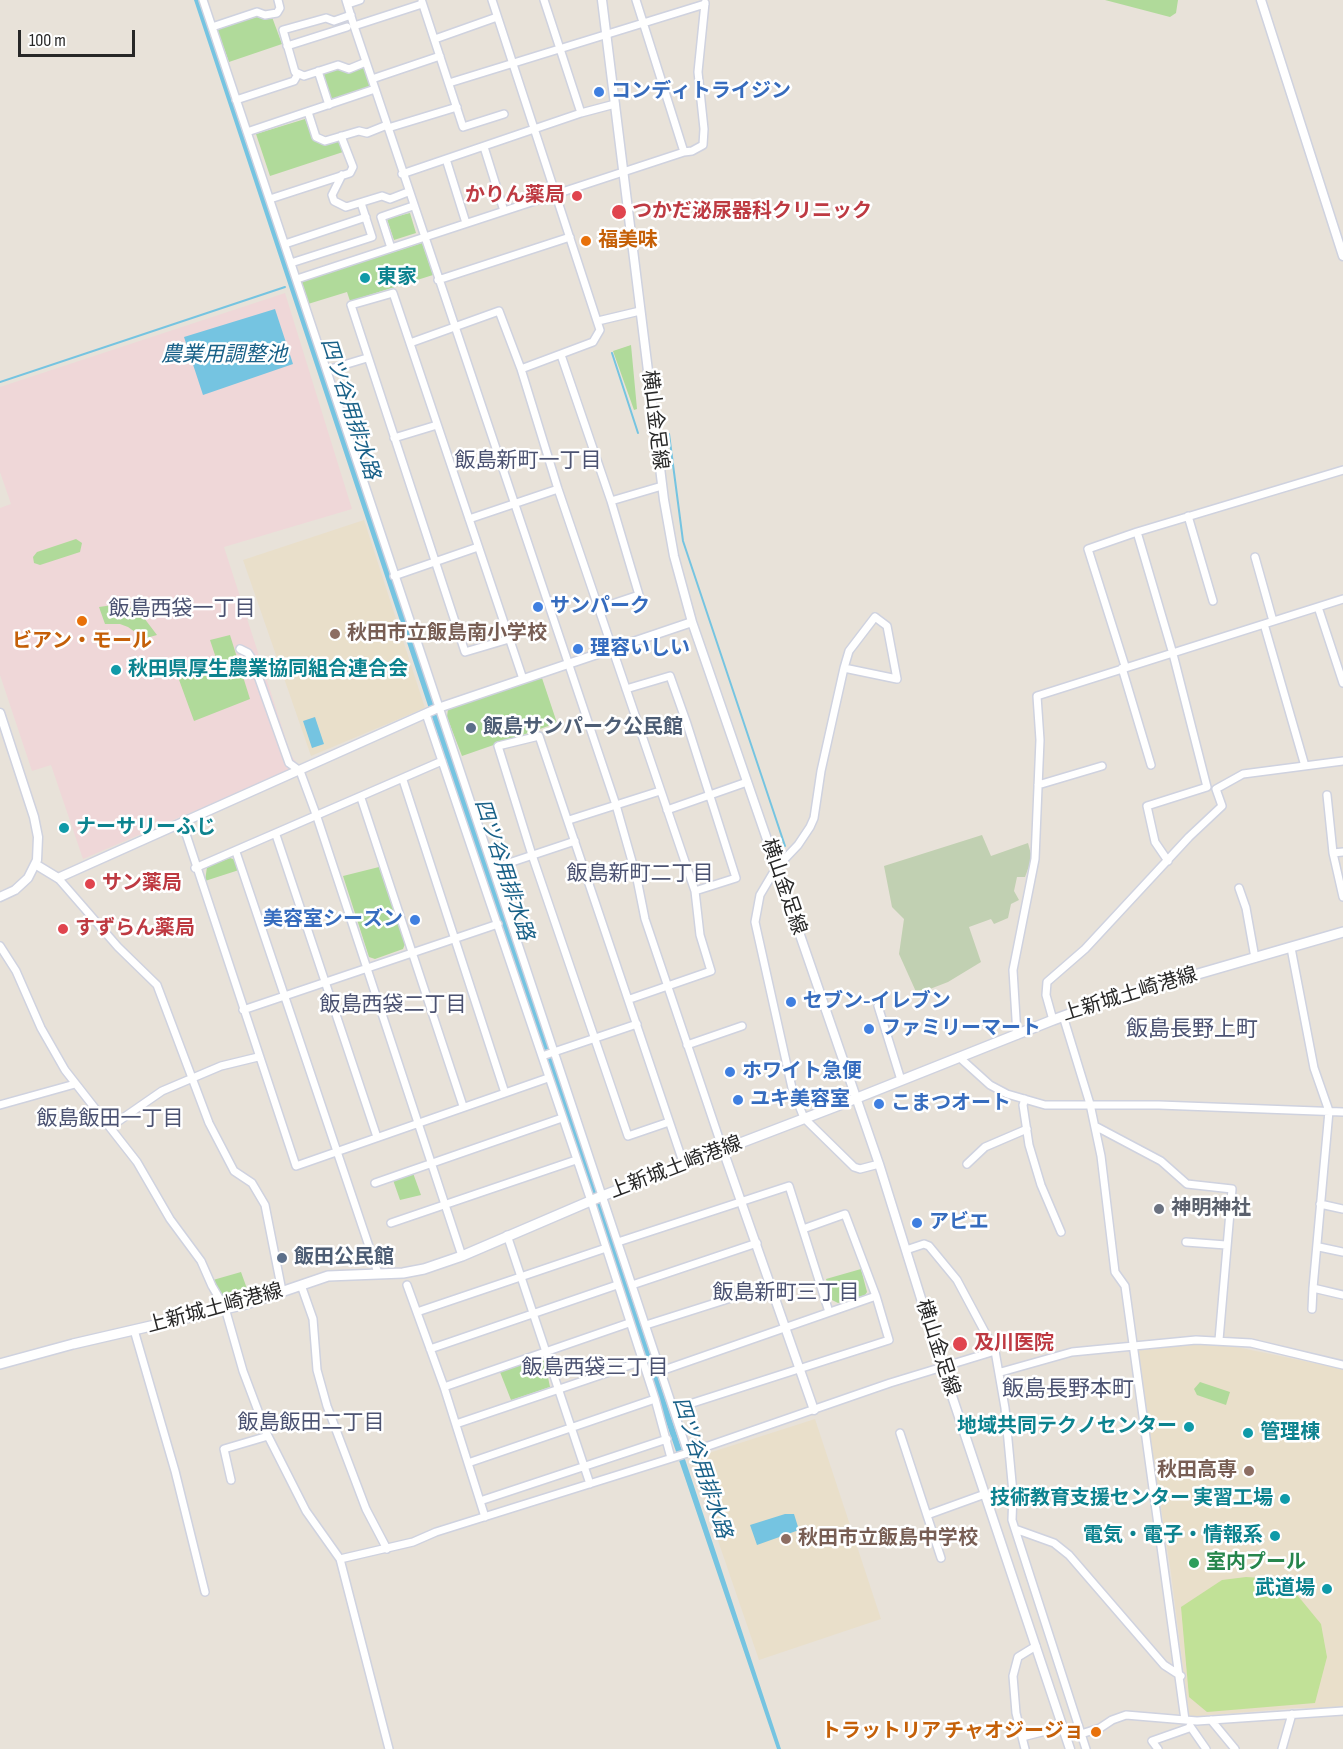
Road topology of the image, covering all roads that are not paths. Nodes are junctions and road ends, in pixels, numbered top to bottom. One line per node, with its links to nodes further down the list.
1 (203, 0): 16 (street)
2 (278, 0): 16 (street)
3 (360, 0): 9 (street)
4 (492, 0): 13 (street)
5 (544, 0): 20 (street)
6 (602, 0): 17 (street, 横山金足線)
7 (636, 0): 14 (street)
8 (1261, 0): 59 (street)
9 (347, 2): 12 (street)
10 (422, 2): 15 (street); 18 (street)
11 (705, 2): 14 (street); 41 (street)
12 (351, 15): 15 (street); 19 (street)
13 (497, 17): 18 (street); 23 (street)
14 (644, 24): 17 (street); 41 (street)
15 (351, 26): 19 (street); 22 (street)
16 (212, 27): 29 (street)
17 (607, 36): 20 (street); 30 (street, 横山金足線)
18 (435, 39): 21 (street)
19 (287, 46): 25 (street)
20 (560, 50): 23 (street); 34 (street)
21 (440, 56): 26 (street); 27 (street)
22 (366, 62): 24 (street); 26 (street)
23 (513, 63): 27 (street); 37 (street)
24 (318, 71): 25 (street); 31 (street)
25 (298, 74): 29 (street)
26 (372, 80): 28 (street)
27 (449, 83): 32 (street)
28 (375, 89): 31 (street); 36 (street)
29 (236, 100): 38 (street)
30 (615, 104): 34 (street); 43 (street, 横山金足線)
31 (329, 105): 33 (street)
32 (457, 107): 35 (street); 36 (street)
33 (308, 112): 38 (street); 39 (street)
34 (581, 113): 37 (street)
35 (504, 114)
36 (387, 127): 39 (street); 44 (street)
37 (535, 130): 40 (street); 47 (street)
38 (247, 132): 48 (street)
39 (341, 136): 45 (street)
40 (484, 147): 42 (street); 51 (street)
41 (684, 152): 43 (street)
42 (446, 159): 44 (street); 53 (street)
43 (624, 171): 47 (street); 64 (street, 横山金足線)
44 (402, 174): 46 (street)
45 (342, 175): 48 (street); 49 (street)
46 (408, 192): 49 (street); 50 (street)
47 (556, 194): 51 (street); 55 (street)
48 (270, 199): 56 (street)
49 (361, 203): 52 (street)
50 (413, 206): 54 (street); 58 (street)
51 (504, 211): 53 (street)
52 (366, 217): 56 (street); 57 (street)
53 (466, 223): 54 (street)
54 (423, 237): 58 (street); 63 (street)
55 (570, 237): 63 (street); 65 (street)
56 (285, 244): 60 (street)
57 (339, 248): 60 (street); 61 (street)
58 (392, 248): 61 (street)
59 (1343, 256)
60 (291, 263): 62 (street)
61 (345, 263): 62 (street)
62 (297, 279): 71 (street)
63 (438, 280): 66 (street)
64 (640, 311): 65 (street); 75 (street, 横山金足線)
65 (598, 321): 68 (street)
66 (454, 328): 67 (street); 70 (street); 78 (street)
67 (410, 343): 69 (street); 72 (street)
68 (561, 355): 70 (street); 77 (street)
69 (367, 358): 71 (street); 73 (street)
70 (521, 369): 76 (street)
71 (327, 370): 85 (street)
72 (437, 425): 73 (street); 80 (street)
73 (394, 438): 84 (street)
74 (1343, 470): 79 (street)
75 (662, 486): 77 (street); 91 (street, 横山金足線)
76 (558, 489): 78 (street); 89 (street)
77 (611, 501): 89 (street)
78 (514, 505): 80 (street); 97 (street)
79 (1188, 516): 81 (street); 87 (street)
80 (469, 519): 82 (street)
81 (1137, 532): 96 (street); 98 (street)
82 (478, 547): 84 (street); 93 (street)
83 (1255, 556): 90 (street)
84 (435, 561): 85 (street); 93 (street)
85 (394, 576): 103 (street)
86 (1343, 599): 88 (street)
87 (1213, 601)
88 (1318, 607): 90 (street); 101 (street)
89 (600, 608): 95 (street)
90 (1273, 621): 92 (street)
91 (692, 622): 95 (street); 112 (street, 横山金足線)
92 (1264, 624): 96 (street); 109 (street)
93 (509, 639): 100 (street)
94 (240, 649): 110 (street)
95 (613, 649): 97 (street); 102 (street)
96 (1173, 654): 98 (street); 129 (street)
97 (567, 664): 100 (street); 118 (street)
98 (1124, 667): 107 (street); 113 (street)
99 (844, 668): 99 (street); 133 (street)
100 (523, 679): 103 (street)
101 (1343, 684)
102 (626, 689): 114 (street); 115 (street)
103 (432, 711): 106 (street); 110 (street); 132 (street)
104 (0, 713): 130 (street)
105 (1343, 760): 109 (street)
106 (442, 761): 111 (street); 139 (street)
107 (1151, 765)
108 (1102, 766): 113 (street)
109 (1305, 766): 129 (street)
110 (300, 771): 120 (street); 122 (street)
111 (403, 780): 117 (street); 141 (street)
112 (747, 782): 115 (street); 133 (street, 横山金足線)
113 (1038, 785): 156 (street)
114 (660, 791): 118 (street); 119 (street)
115 (709, 795): 119 (street); 136 (street)
116 (1327, 795): 127 (street)
117 (361, 798): 120 (street); 144 (street)
118 (616, 805): 121 (street); 148 (street)
119 (667, 810): 136 (street)
120 (317, 817): 123 (street); 146 (street)
121 (569, 820): 124 (street); 128 (street)
122 (182, 822): 131 (street); 134 (street)
123 (276, 834): 125 (street); 147 (street)
124 (575, 842): 128 (street); 150 (street)
125 (236, 852): 131 (street); 149 (street)
126 (1343, 852): 127 (street)
127 (1333, 853): 138 (street)
128 (532, 855): 132 (street); 157 (street)
129 (1168, 861): 153 (street)
130 (35, 864): 134 (street); 137 (street)
131 (195, 868): 152 (street)
132 (494, 868): 159 (street)
133 (776, 868): 168 (street, 横山金足線); 176 (street)
134 (58, 878): 164 (street)
135 (1239, 888): 145 (street)
136 (695, 891): 148 (street)
137 (0, 897)
138 (1343, 897)
139 (498, 924): 141 (street); 160 (street)
140 (1343, 932): 143 (main road, 上新城土崎港線)
141 (454, 940): 144 (street); 167 (street)
142 (0, 946): 166 (street)
143 (1291, 948): 145 (main road, 上新城土崎港線); 173 (street)
144 (412, 953): 146 (street); 172 (street)
145 (1255, 958): 153 (main road, 上新城土崎港線)
146 (367, 968): 147 (street); 177 (street)
147 (325, 982): 149 (street); 182 (street)
148 (668, 987): 150 (street); 158 (street)
149 (284, 995): 152 (street); 183 (street)
150 (630, 999): 154 (street)
151 (878, 1006): 165 (street)
152 (243, 1010): 161 (street)
153 (1058, 1018): 156 (main road, 上新城土崎港線); 170 (street)
154 (637, 1024): 157 (street); 178 (street)
155 (742, 1026): 158 (street)
156 (1017, 1035): 162 (main road, 上新城土崎港線)
157 (594, 1038): 159 (street); 178 (street)
158 (687, 1045): 184 (street)
159 (552, 1052): 160 (street); 191 (street)
160 (542, 1056): 163 (street)
161 (258, 1057): 164 (street); 183 (street)
162 (959, 1057): 165 (main road, 上新城土崎港線); 169 (street)
163 (548, 1077): 167 (street); 175 (street)
164 (191, 1079): 180 (street); 217 (street)
165 (900, 1080): 168 (main road, 上新城土崎港線)
166 (75, 1084): 171 (street); 180 (street)
167 (505, 1094): 172 (street)
168 (855, 1099): 176 (main road, 上新城土崎港線); 187 (street, 横山金足線)
169 (1025, 1099): 170 (street); 181 (street)
170 (1090, 1104): 173 (street); 179 (street)
171 (0, 1105)
172 (463, 1106): 177 (street)
173 (1329, 1111): 174 (street); 193 (street)
174 (1343, 1112)
175 (562, 1118): 185 (street); 189 (street)
176 (804, 1118): 184 (main road, 上新城土崎港線); 187 (street)
177 (420, 1122): 182 (street); 189 (street)
178 (669, 1122): 186 (street)
179 (1095, 1126): 203 (street); 230 (street)
180 (110, 1127): 220 (street)
181 (1027, 1129): 188 (street); 198 (street)
182 (377, 1137): 183 (street)
183 (337, 1150): 209 (street)
184 (723, 1150): 186 (main road, 上新城土崎港線); 192 (street)
185 (576, 1160): 191 (street); 194 (street)
186 (684, 1164): 191 (main road, 上新城土崎港線)
187 (879, 1164): 206 (street, 横山金足線)
188 (967, 1164)
189 (433, 1165): 190 (street); 194 (street)
190 (375, 1184)
191 (596, 1198): 199 (main road, 上新城土崎港線); 200 (street); 205 (street)
192 (741, 1201): 197 (street); 200 (street); 202 (street)
193 (1320, 1204): 195 (street); 204 (street)
194 (446, 1205): 196 (street); 208 (street)
195 (1343, 1209)
196 (392, 1223)
197 (803, 1229): 219 (street); 223 (street)
198 (1061, 1232)
199 (507, 1235): 208 (main road, 上新城土崎港線); 210 (street)
200 (618, 1242): 214 (street)
201 (1186, 1242): 203 (street)
202 (757, 1243): 214 (street); 215 (street)
203 (1226, 1245): 229 (street)
204 (1319, 1247): 207 (street); 216 (street)
205 (606, 1248): 210 (street); 213 (street)
206 (906, 1250): 233 (street); 238 (street, 横山金足線)
207 (1343, 1252)
208 (462, 1256): 209 (main road, 上新城土崎港線)
209 (378, 1273): 211 (main road, 上新城土崎港線)
210 (521, 1278): 222 (street); 224 (street)
211 (302, 1285): 217 (main road, 上新城土崎港線); 261 (street)
212 (407, 1285): 222 (street)
213 (617, 1285): 224 (street); 225 (street)
214 (632, 1285): 226 (street)
215 (772, 1285): 226 (street); 227 (street)
216 (1314, 1288): 218 (street); 221 (street)
217 (282, 1291): 220 (main road, 上新城土崎港線)
218 (1343, 1295)
219 (876, 1296): 223 (street); 237 (street)
220 (225, 1308): 228 (main road, 上新城土崎港線); 249 (street)
221 (1312, 1309)
222 (417, 1312): 231 (street)
223 (829, 1312): 227 (street)
224 (534, 1315): 231 (street); 232 (street)
225 (629, 1323): 232 (street); 234 (street)
226 (646, 1326): 239 (street)
227 (786, 1328): 237 (street); 239 (street)
228 (134, 1330): 235 (main road, 上新城土崎港線); 264 (street)
229 (1219, 1340): 230 (street); 236 (street)
230 (1134, 1345): 240 (street); 266 (street)
231 (430, 1349): 241 (street)
232 (546, 1350): 241 (street); 242 (street)
233 (995, 1351): 238 (street); 240 (street)
234 (642, 1361): 242 (street); 243 (street)
235 (0, 1364)
236 (1343, 1365)
237 (800, 1369): 244 (street); 245 (street)
238 (943, 1369): 245 (street); 256 (street, 横山金足線)
239 (662, 1371): 244 (street)
240 (1001, 1372): 260 (street)
241 (444, 1387): 246 (street)
242 (559, 1390): 246 (street); 247 (street)
243 (655, 1398): 247 (street); 250 (street)
244 (674, 1409): 251 (street)
245 (814, 1410): 251 (street)
246 (456, 1424): 252 (street)
247 (571, 1427): 252 (street); 253 (street)
248 (900, 1433): 258 (street)
249 (268, 1436): 254 (street); 263 (street)
250 (667, 1439): 251 (street); 253 (street)
251 (680, 1455): 255 (street)
252 (468, 1463): 257 (street)
253 (584, 1467): 255 (street); 257 (street)
254 (231, 1479)
255 (590, 1484): 259 (street)
256 (985, 1494): 258 (street); 265 (street, 横山金足線)
257 (480, 1502): 259 (street)
258 (927, 1515): 262 (street)
259 (484, 1517): 261 (street)
260 (1015, 1529): 266 (street); 272 (street)
261 (387, 1549): 263 (street)
262 (940, 1558)
263 (340, 1559): 274 (street)
264 (205, 1592)
265 (1036, 1646): 271 (street, 横山金足線); 273 (street)
266 (1181, 1676): 270 (street)
267 (1343, 1711): 268 (street)
268 (1292, 1714): 269 (street); 281 (street)
269 (1211, 1720): 270 (street); 280 (street)
270 (1188, 1723): 272 (street); 278 (street); 279 (street)
271 (1062, 1727): 273 (street); 276 (street, 横山金足線)
272 (1081, 1734): 277 (street)
273 (1022, 1737): 275 (street)
274 (389, 1749)
275 (1024, 1749)
276 (1070, 1749)
277 (1086, 1749)
278 (1158, 1749)
279 (1206, 1749)
280 (1235, 1749)
281 (1282, 1749)

